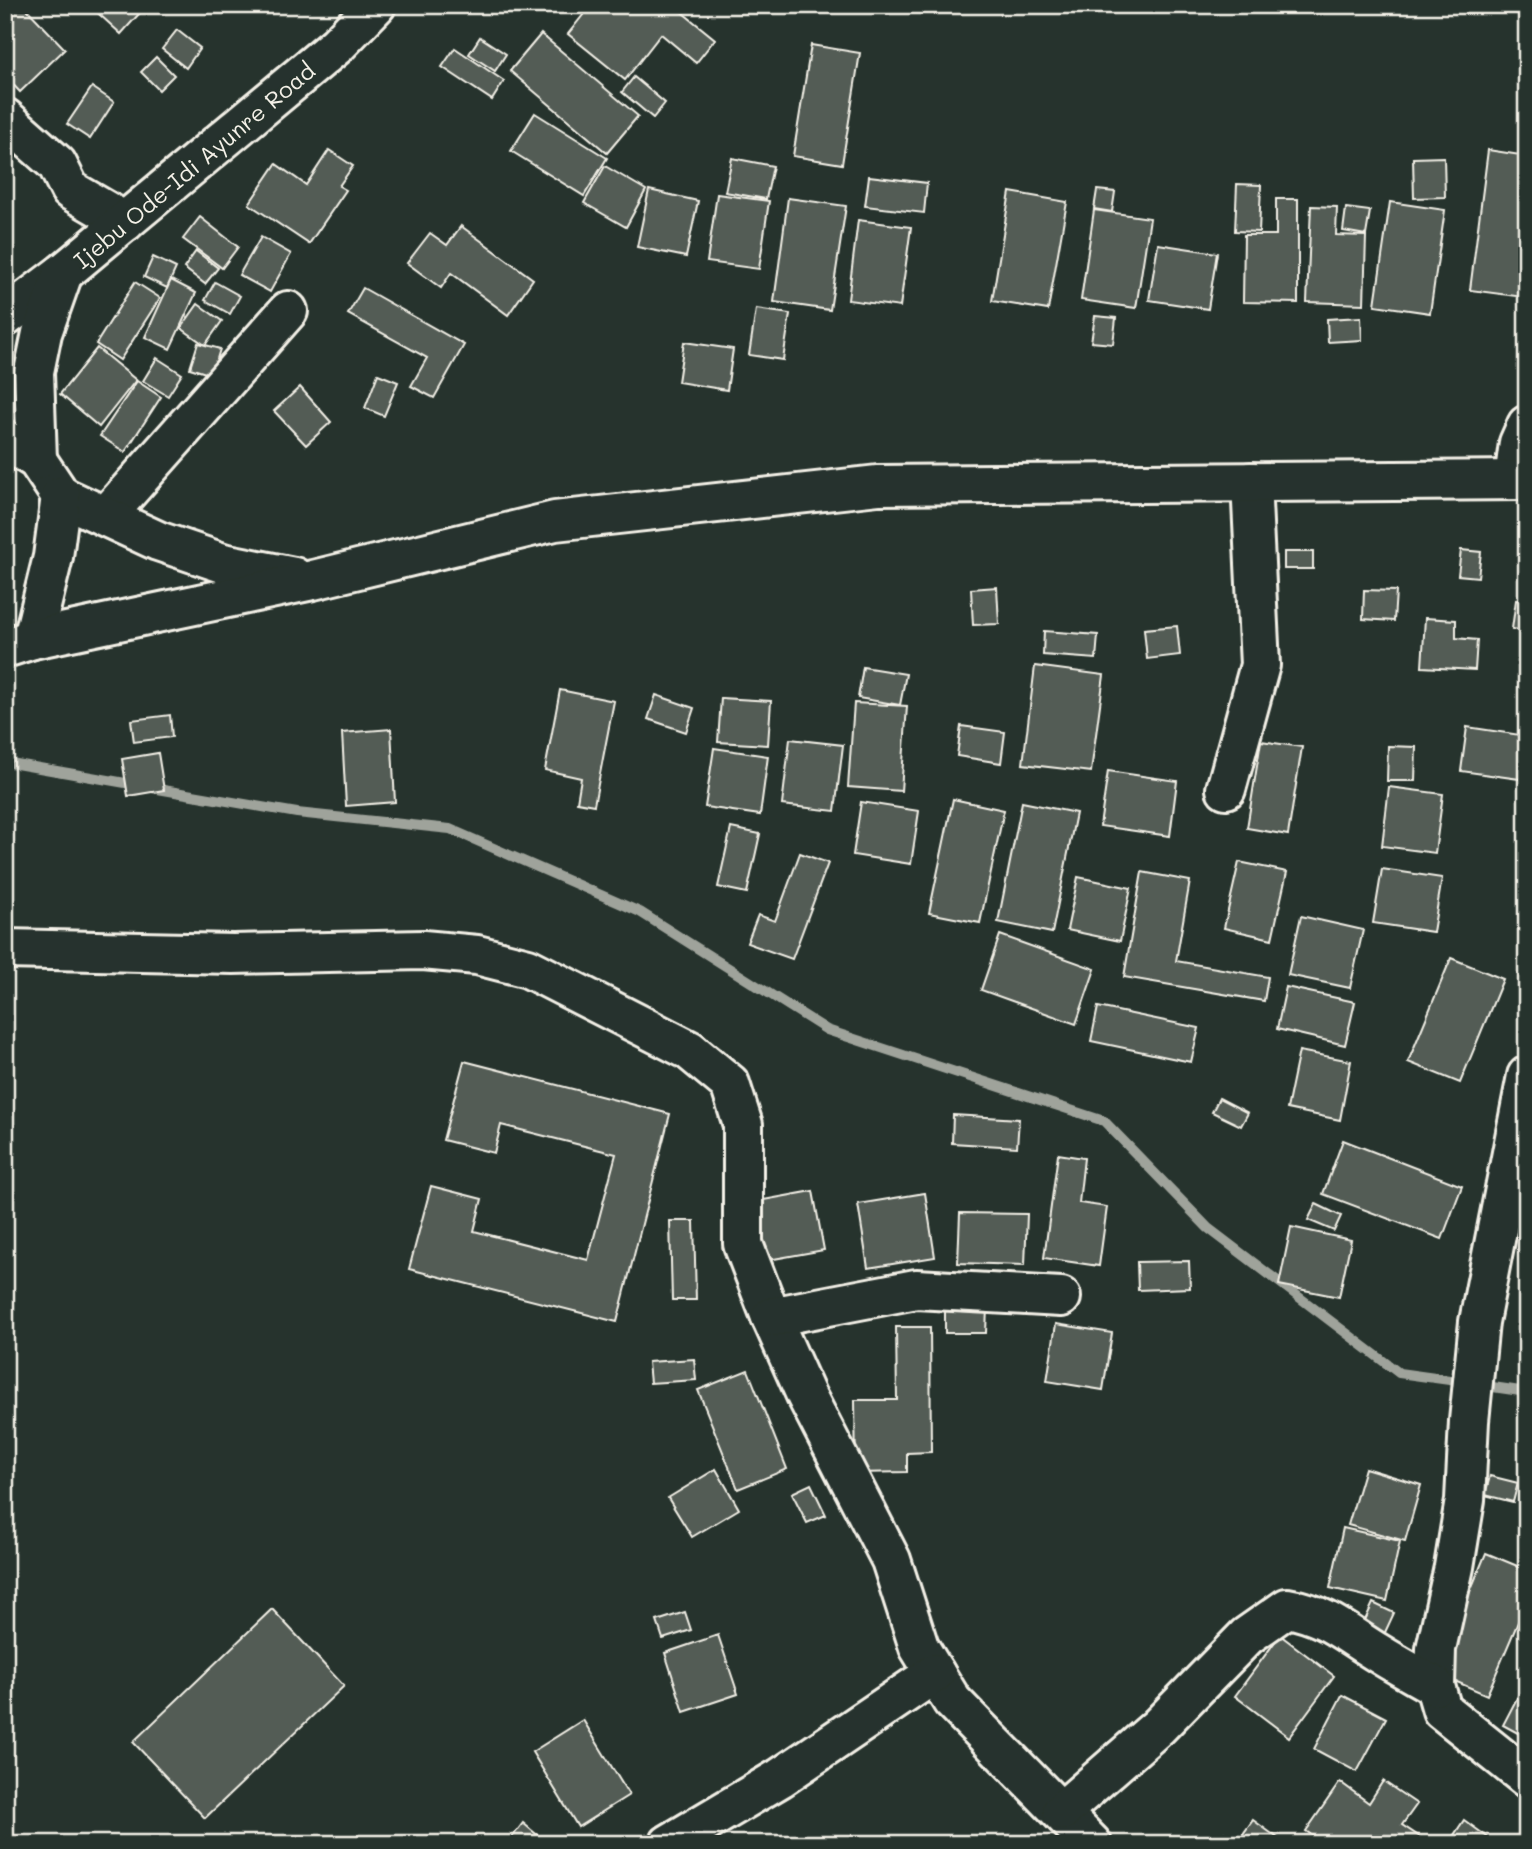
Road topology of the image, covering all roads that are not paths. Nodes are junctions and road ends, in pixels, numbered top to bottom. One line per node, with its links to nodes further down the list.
1 (376, 5): 3 (street, Ijebu Ode-Idi Ayunre Road)
2 (5, 118): 3 (street)
3 (125, 222): 4 (street, Ijebu Ode-Idi Ayunre Road)
4 (63, 273): 6 (street, Ijebu Ode-Idi Ayunre Road); 9 (street)
5 (288, 311): 13 (street)
6 (5, 317)
7 (1527, 425): 10 (street)
8 (5, 440): 9 (street)
9 (37, 460): 12 (street)
10 (1520, 480): 11 (street)
11 (1251, 482): 14 (street); 16 (street)
12 (61, 496): 13 (street); 15 (street)
13 (106, 516): 14 (street)
14 (313, 580): 15 (street)
15 (19, 643)
16 (1226, 789)
17 (5, 949): 20 (street)
18 (1527, 1076): 22 (street)
19 (1061, 1297): 20 (street)
20 (771, 1317): 21 (street)
21 (935, 1673): 24 (street); 25 (street)
22 (1435, 1686): 23 (street); 24 (street)
23 (1527, 1778)
24 (1062, 1811): 26 (street)
25 (670, 1844)
26 (1092, 1844)

